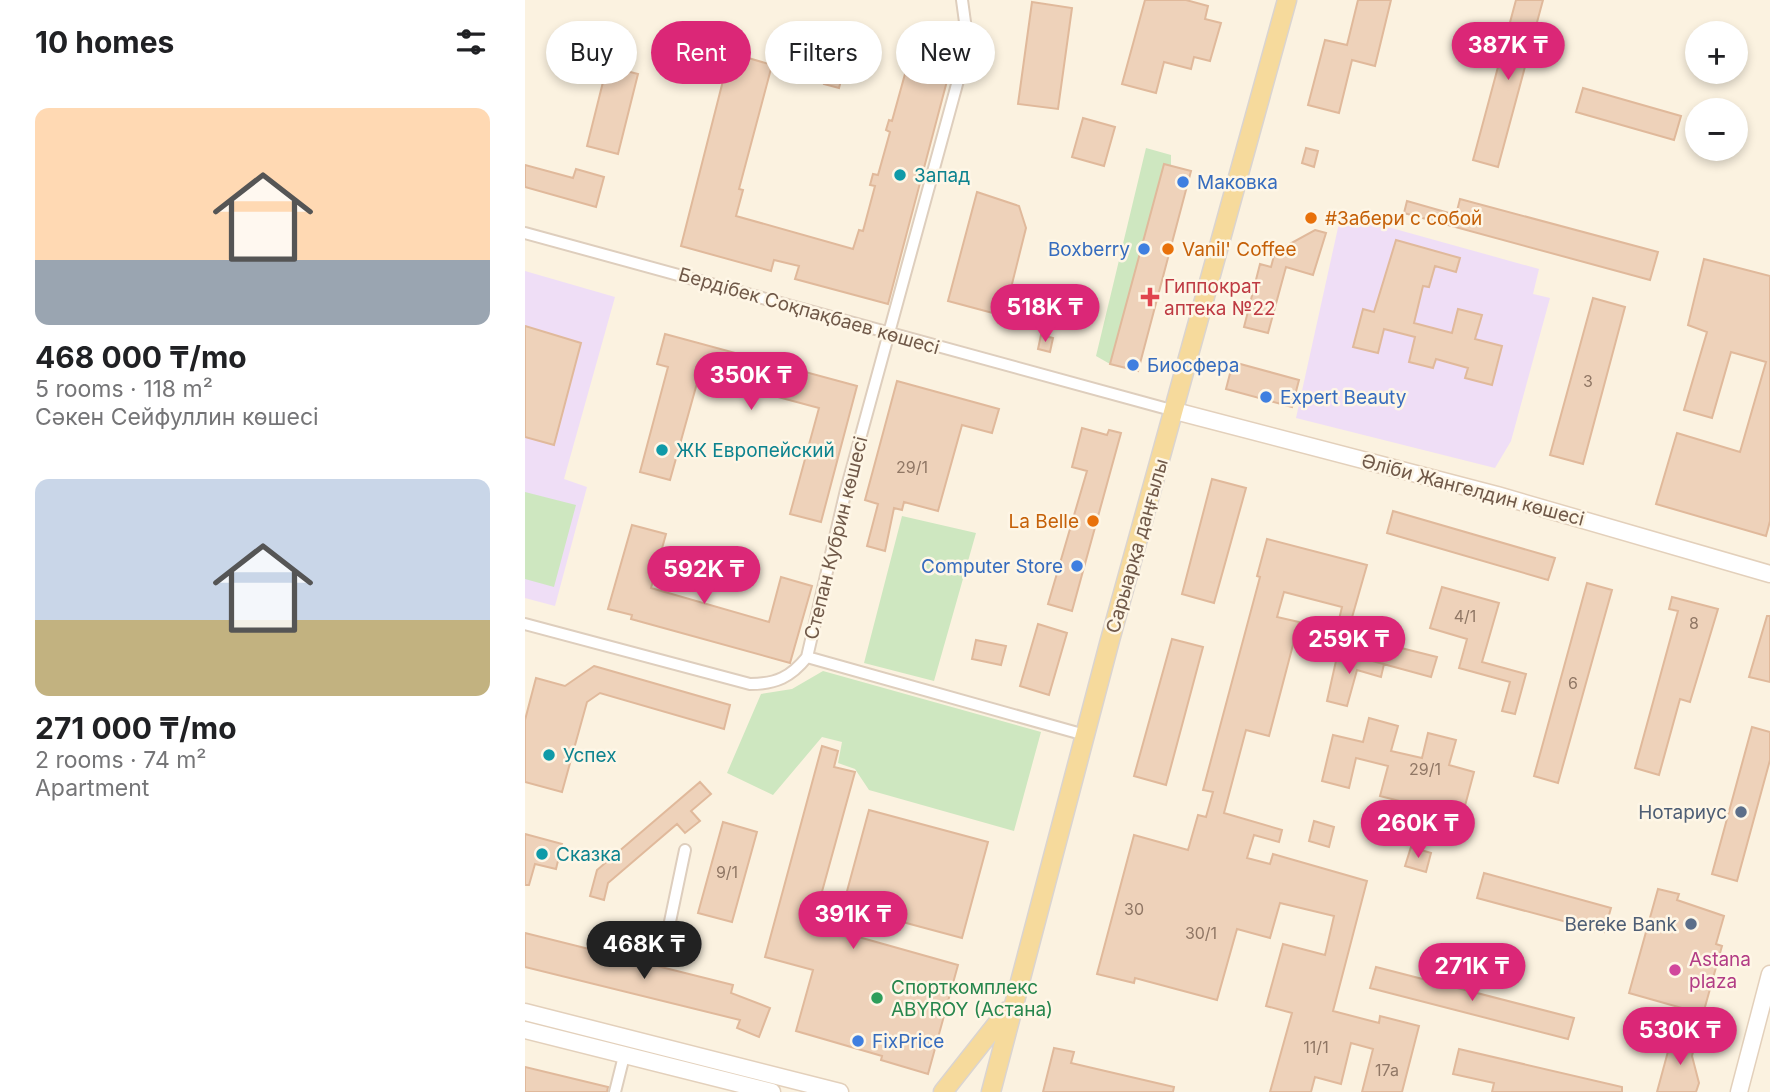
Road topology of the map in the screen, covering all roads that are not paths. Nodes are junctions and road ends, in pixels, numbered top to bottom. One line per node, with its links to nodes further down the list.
1 (962, 0): 4 (street, Степан Кубрин көшесі)
2 (1287, 0): 5 (main road, Сарыарқа даңғылы)
3 (525, 233): 4 (street, Бердібек Соқпақбаев көшесі)
4 (888, 333): 5 (street, Бердібек Соқпақбаев көшесі); 8 (street, Степан Кубрин көшесі)
5 (1175, 411): 6 (main road, Әліби Жангелдин көшесі); 9 (main road, Сарыарқа даңғылы)
6 (1770, 574)
7 (525, 624): 8 (street, Степан Кубрин көшесі)
8 (807, 657): 9 (street)
9 (1085, 736): 13 (main road, Сарыарқа даңғылы)
10 (685, 850): 11 (street)
11 (662, 960)
12 (1770, 974): 22 (main road)
13 (1012, 1006): 20 (main road); 21 (main road, Сарыарқа даңғылы)
14 (525, 1012): 19 (main road)
15 (525, 1030): 16 (main road)
16 (624, 1056): 17 (street); 18 (main road)
17 (615, 1092)
18 (772, 1092)
19 (840, 1092)
20 (943, 1092)
21 (991, 1092)
22 (1739, 1092)

